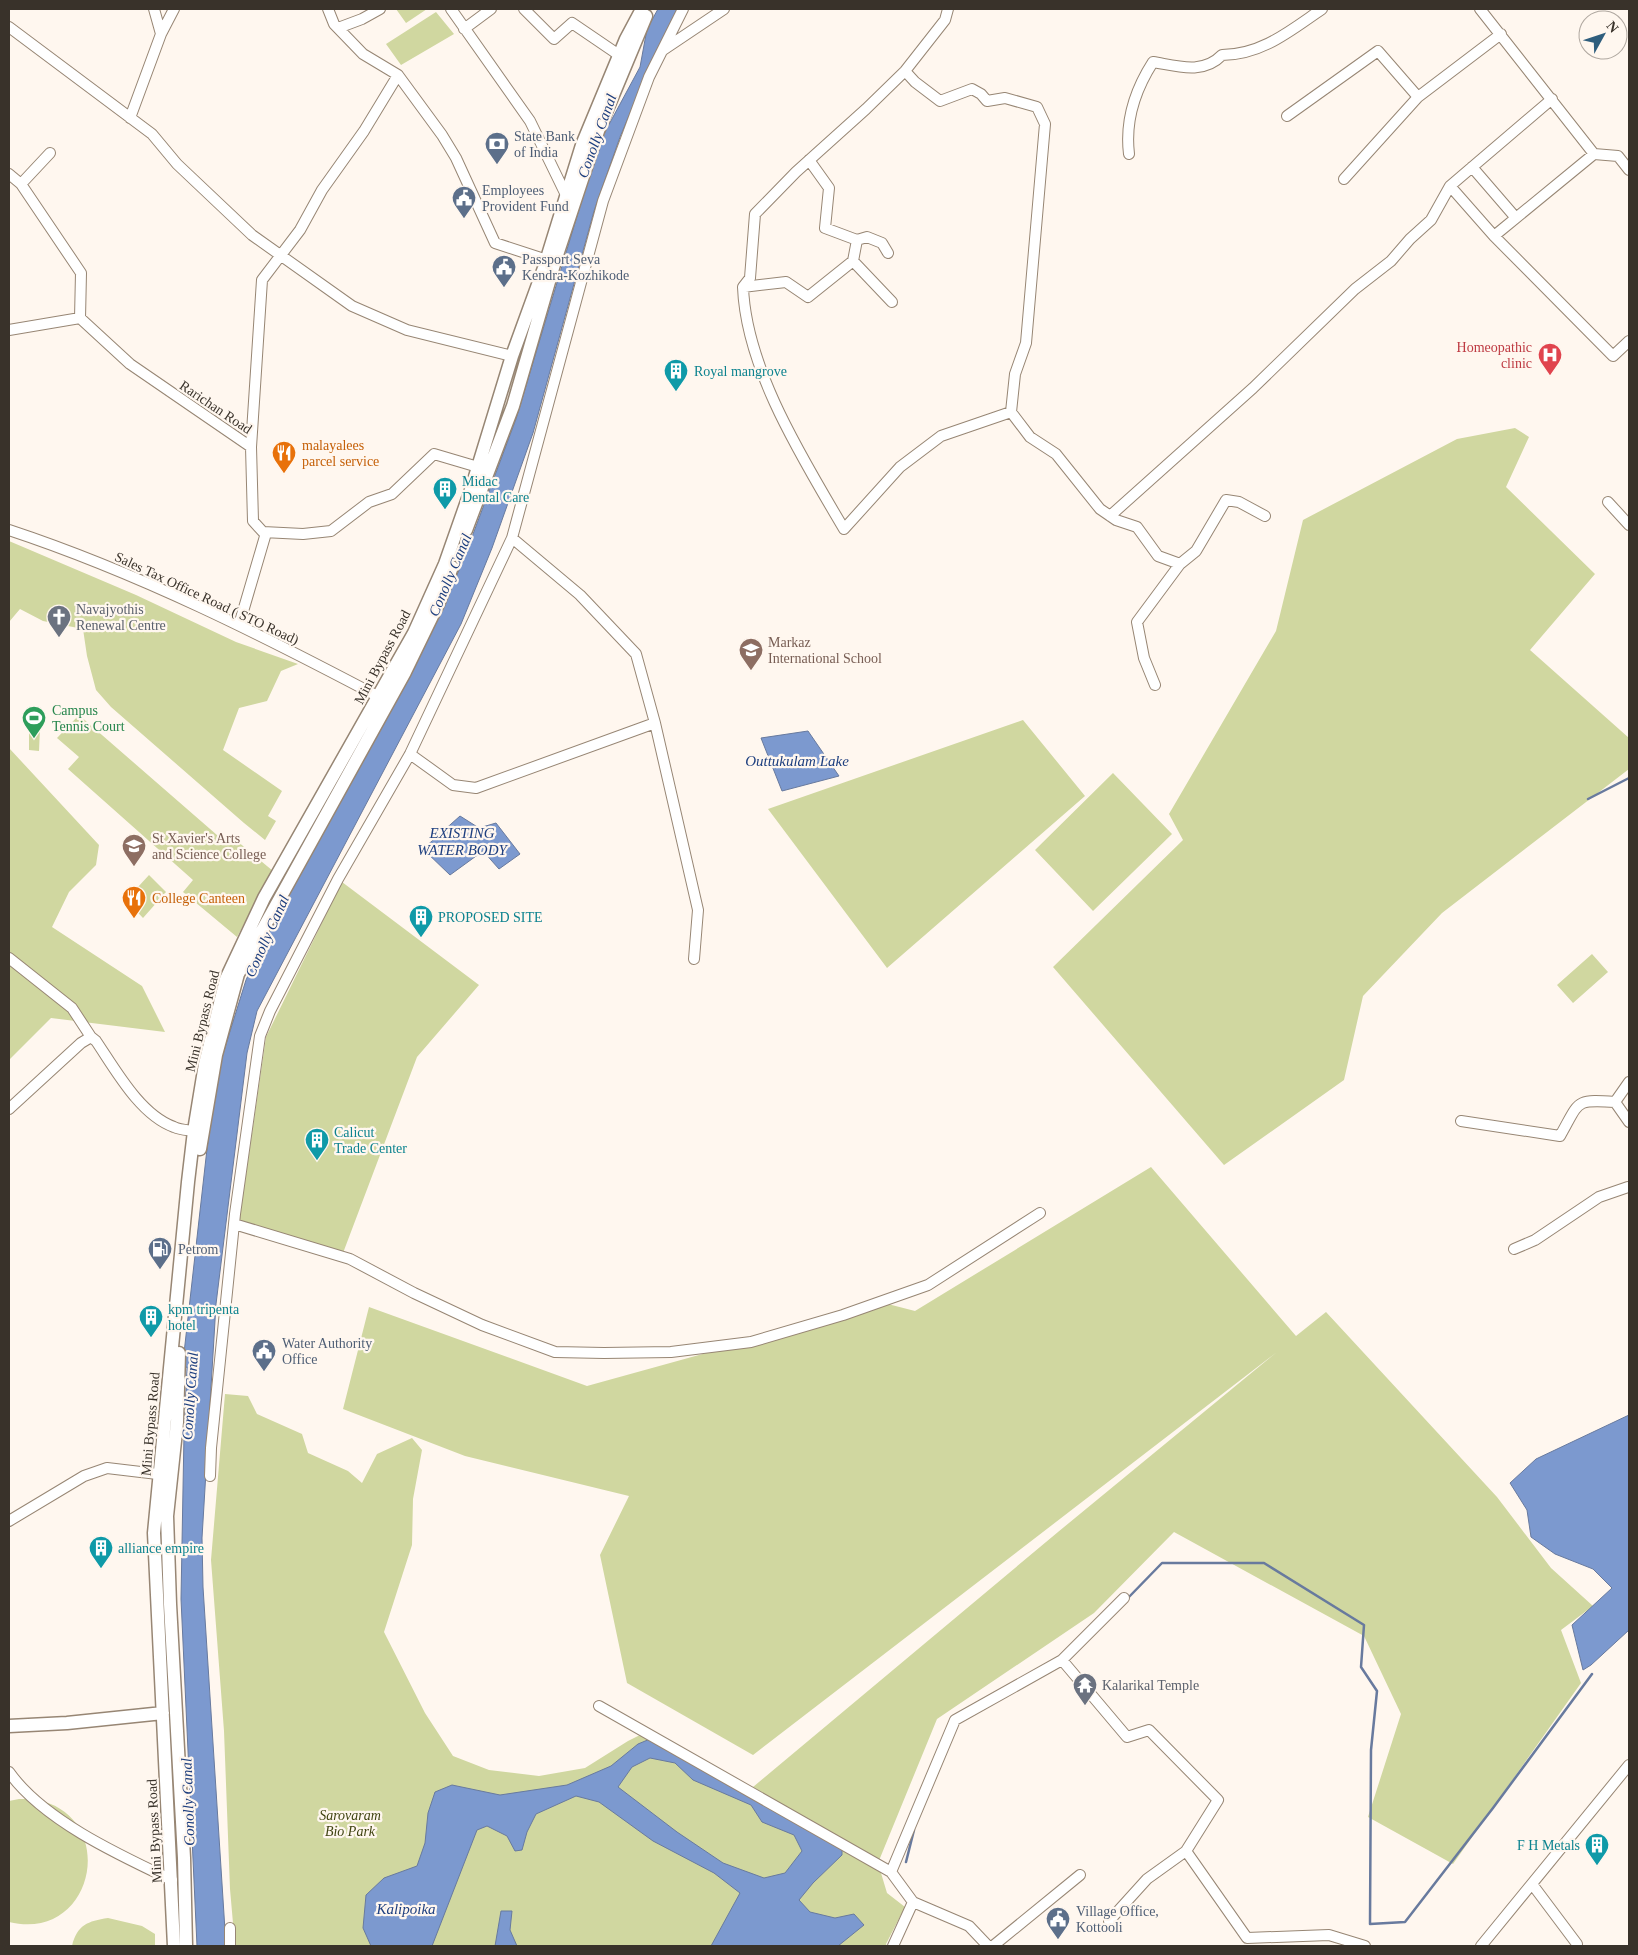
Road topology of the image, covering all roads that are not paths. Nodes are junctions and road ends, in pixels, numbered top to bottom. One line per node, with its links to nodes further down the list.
1 (154, 9): 18 (street)
2 (174, 9): 18 (street)
3 (328, 9): 16 (street)
4 (380, 9): 16 (street)
5 (451, 9): 17 (street)
6 (491, 9): 17 (street)
7 (524, 9): 21 (street)
8 (642, 9): 21 (main road, Mini Bypass Road)
9 (649, 9): 65 (main road, Mini Bypass Road)
10 (682, 9): 20 (street)
11 (724, 9): 20 (street)
12 (948, 9): 22 (street)
13 (1322, 9): 29 (street)
14 (1480, 9): 19 (street)
15 (9, 27): 27 (street)
16 (338, 28): 23 (street)
17 (464, 28): 38 (street)
18 (161, 34): 27 (street)
19 (1501, 34): 24 (street); 25 (street)
20 (662, 51): 61 (street)
21 (619, 55): 38 (main road, Mini Bypass Road)
22 (904, 71): 31 (street); 52 (street)
23 (398, 75): 43 (street); 44 (street)
24 (1418, 97): 26 (street); 35 (street)
25 (1552, 99): 30 (street); 32 (street)
26 (1287, 116)
27 (130, 118): 43 (street)
28 (50, 153): 36 (street)
29 (1129, 154)
30 (1594, 154): 33 (street); 39 (street)
31 (809, 160): 41 (street); 46 (street)
32 (1472, 166): 37 (street); 39 (street)
33 (1629, 170)
34 (9, 174): 36 (street)
35 (1344, 179)
36 (21, 184): 48 (street)
37 (1450, 186): 40 (street); 56 (street)
38 (566, 195): 44 (main road, Mini Bypass Road)
39 (1516, 218): 40 (street)
40 (1494, 236): 50 (street)
41 (857, 240): 42 (street); 45 (street)
42 (888, 253)
43 (280, 256): 51 (street); 53 (street)
44 (546, 260): 51 (main road, Mini Bypass Road)
45 (853, 261): 46 (street); 47 (street)
46 (743, 287): 52 (street)
47 (892, 302)
48 (80, 318): 49 (street); 53 (street, Rarichan Road)
49 (9, 330)
50 (1629, 341)
51 (512, 356): 54 (main road, Mini Bypass Road)
52 (1011, 412): 56 (street)
53 (251, 447): 60 (street, Rarichan Road)
54 (478, 467): 60 (street); 65 (main road, Mini Bypass Road)
55 (1608, 502): 58 (street)
56 (1110, 516): 62 (street)
57 (1265, 516): 62 (street)
58 (1629, 525)
59 (9, 530): 63 (street, Sales Tax Office Road ( STO Road))
60 (266, 533): 63 (street)
61 (512, 538): 66 (street); 67 (street)
62 (1180, 564): 64 (street)
63 (239, 625): 65 (street, Sales Tax Office Road ( STO Road))
64 (1155, 685)
65 (383, 699): 76 (main road, Mini Bypass Road); 81 (main road, Mini Bypass Road)
66 (655, 724): 67 (street); 69 (street)
67 (410, 754): 79 (street)
68 (9, 958): 70 (street)
69 (694, 959)
70 (91, 1037): 73 (street); 76 (street)
71 (1629, 1082): 72 (street)
72 (1616, 1102): 74 (street); 75 (street)
73 (9, 1109)
74 (1461, 1121)
75 (1629, 1122)
76 (194, 1131): 81 (main road, Mini Bypass Road)
77 (1629, 1187): 80 (street)
78 (1040, 1213): 79 (street)
79 (234, 1224): 82 (street)
80 (1514, 1249)
81 (166, 1475): 83 (street); 87 (main road, Mini Bypass Road)
82 (210, 1476)
83 (9, 1521)
84 (1124, 1598): 85 (street)
85 (1062, 1660): 91 (street); 92 (street)
86 (598, 1706): 92 (street)
87 (169, 1713): 88 (main road); 94 (main road, Mini Bypass Road); 101 (main road, Mini Bypass Road)
88 (9, 1726)
89 (1629, 1765): 95 (street)
90 (9, 1772): 94 (street)
91 (1186, 1850): 97 (street); 106 (street)
92 (891, 1872): 96 (street)
93 (1080, 1875): 105 (street)
94 (172, 1880): 100 (main road, Mini Bypass Road)
95 (1532, 1884): 99 (street); 107 (street)
96 (913, 1902): 103 (street); 104 (street)
97 (1109, 1921)
98 (230, 1928): 102 (street)
99 (1577, 1944)
100 (174, 1946)
101 (186, 1946)
102 (230, 1946)
103 (893, 1946)
104 (988, 1946)
105 (993, 1946)
106 (1365, 1946)
107 (1482, 1946)

